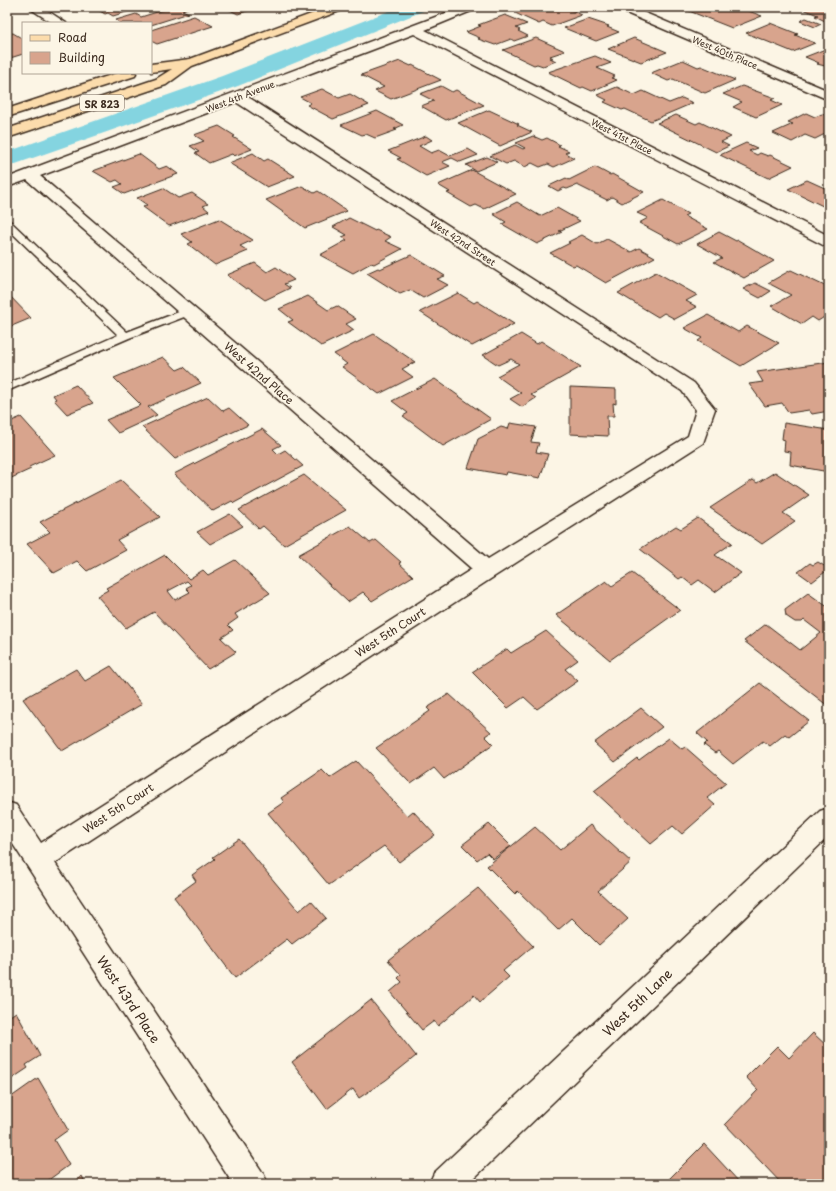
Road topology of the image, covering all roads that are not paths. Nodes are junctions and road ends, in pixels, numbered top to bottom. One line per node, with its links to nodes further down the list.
1 (34, 7): 5 (street)
2 (341, 7): 7 (main road, SR 823)
3 (472, 7): 6 (street, West 4th Avenue)
4 (621, 7): 10 (street, West 40th Place)
5 (58, 22)
6 (415, 30): 11 (street, West 4th Avenue); 17 (street, West 41st Place)
7 (192, 62): 8 (main road, SR 823); 13 (main road, SR 823)
8 (152, 68)
9 (127, 74): 12 (main road, SR 823)
10 (829, 96)
11 (238, 97): 14 (street, West 4th Avenue); 20 (street, West 42nd Street)
12 (7, 114)
13 (7, 134)
14 (30, 175): 15 (street, West 4th Avenue); 18 (street, West 42nd Place)
15 (7, 183)
16 (7, 224): 19 (lane)
17 (829, 242)
18 (188, 312): 19 (lane); 22 (street, West 42nd Place)
19 (125, 336): 21 (lane)
20 (688, 387): 22 (street, West 5th Court)
21 (7, 388)
22 (487, 570): 25 (street, West 5th Court)
23 (7, 813): 25 (street, West 43rd Place)
24 (829, 819): 27 (street, West 5th Lane)
25 (37, 860): 26 (street, West 43rd Place)
26 (252, 1184)
27 (445, 1184)

